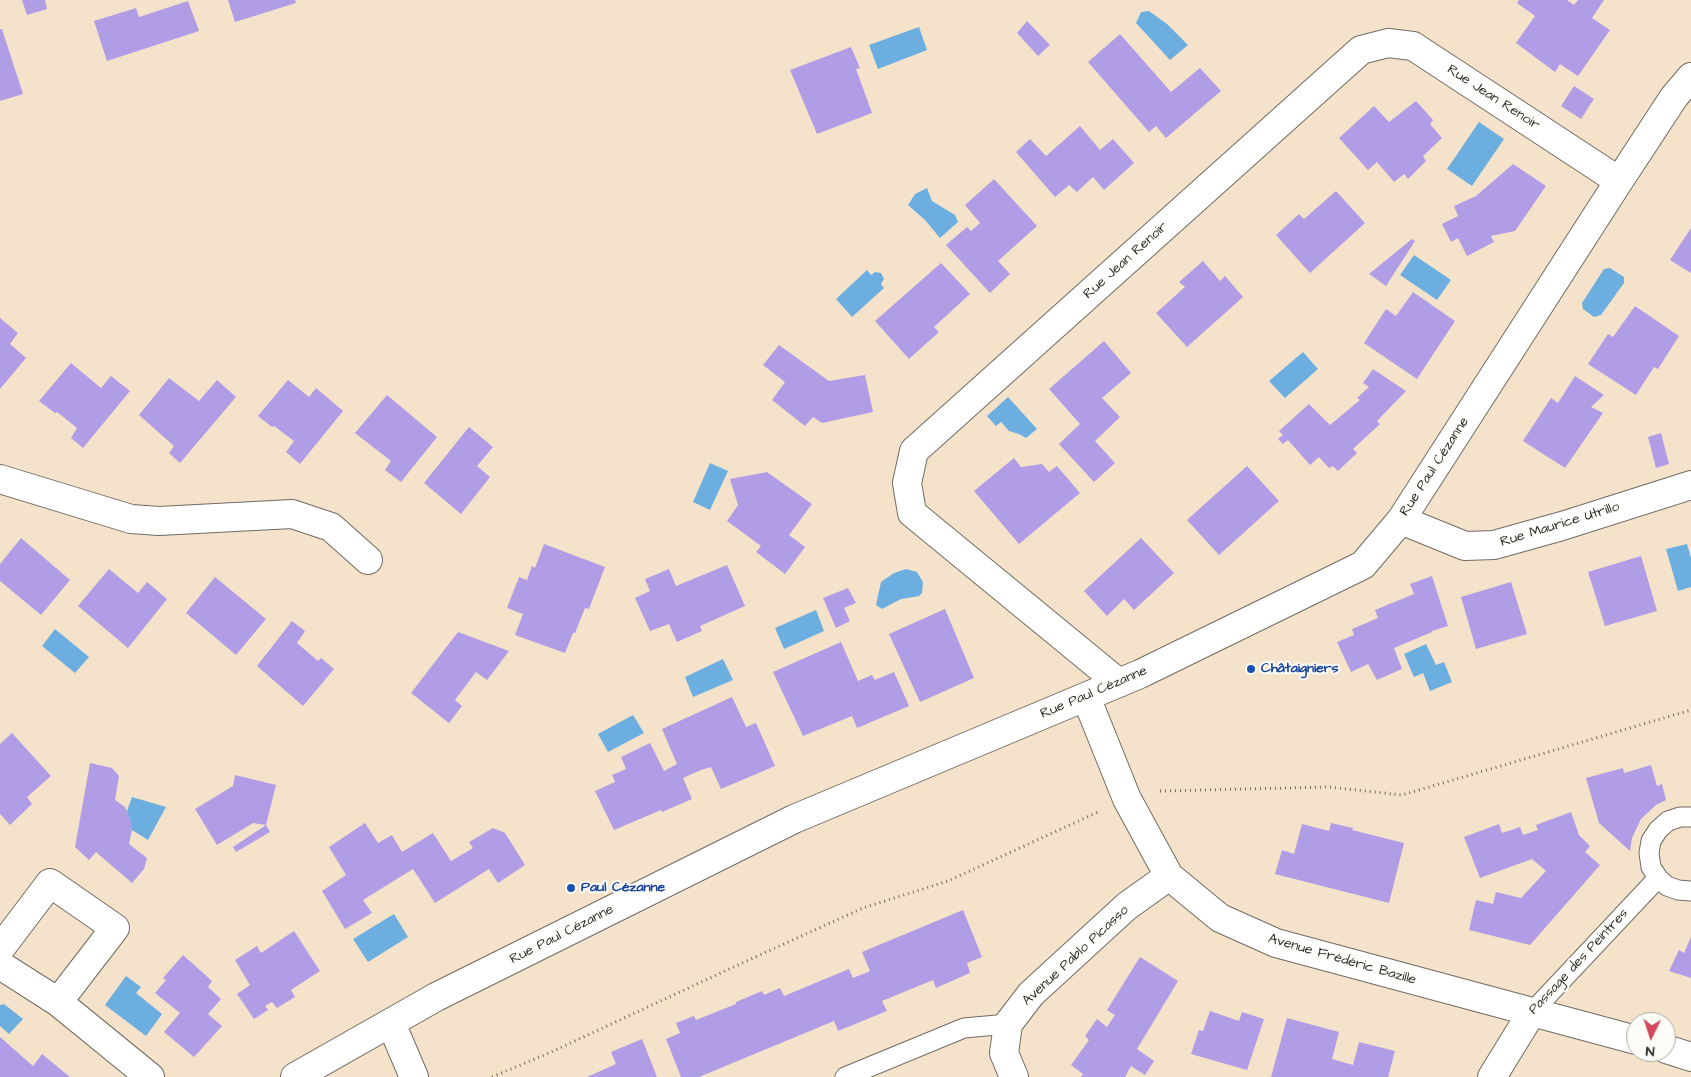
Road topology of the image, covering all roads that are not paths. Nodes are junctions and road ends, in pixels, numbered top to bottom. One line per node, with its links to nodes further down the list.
1 (1691, 76): 2 (street, Rue Paul Cézanne)
2 (1619, 181): 5 (street, Rue Paul Cézanne); 7 (street, Rue Jean Renoir)
3 (0, 479): 6 (street)
4 (1691, 485): 5 (street, Rue Maurice Utrillo)
5 (1401, 520): 7 (street, Rue Paul Cézanne)
6 (368, 560)
7 (1119, 683): 8 (street, Rue Paul Cézanne)
8 (1086, 697): 10 (street, Avenue Frédéric Bazille); 17 (street, Rue Paul Cézanne)
9 (1691, 817): 11 (lane)
10 (1169, 876): 16 (street, Avenue Frédéric Bazille); 18 (street, Avenue Pablo Picasso)
11 (1658, 878): 12 (lane); 16 (lane, Passage des Peintres)
12 (1691, 891)
13 (0, 949): 15 (street)
14 (0, 965): 15 (street)
15 (58, 1002): 22 (street)
16 (1532, 1012): 19 (street, Avenue Frédéric Bazille); 27 (street, Passage des Peintres)
17 (391, 1023): 23 (street, Rue Paul Cézanne); 24 (street)
18 (1008, 1024): 25 (lane); 26 (street, Avenue Pablo Picasso)
19 (1626, 1037)
20 (1676, 1052): 21 (street)
21 (1691, 1057)
22 (150, 1077)
23 (295, 1077)
24 (414, 1077)
25 (845, 1077)
26 (1014, 1077)
27 (1492, 1077)

